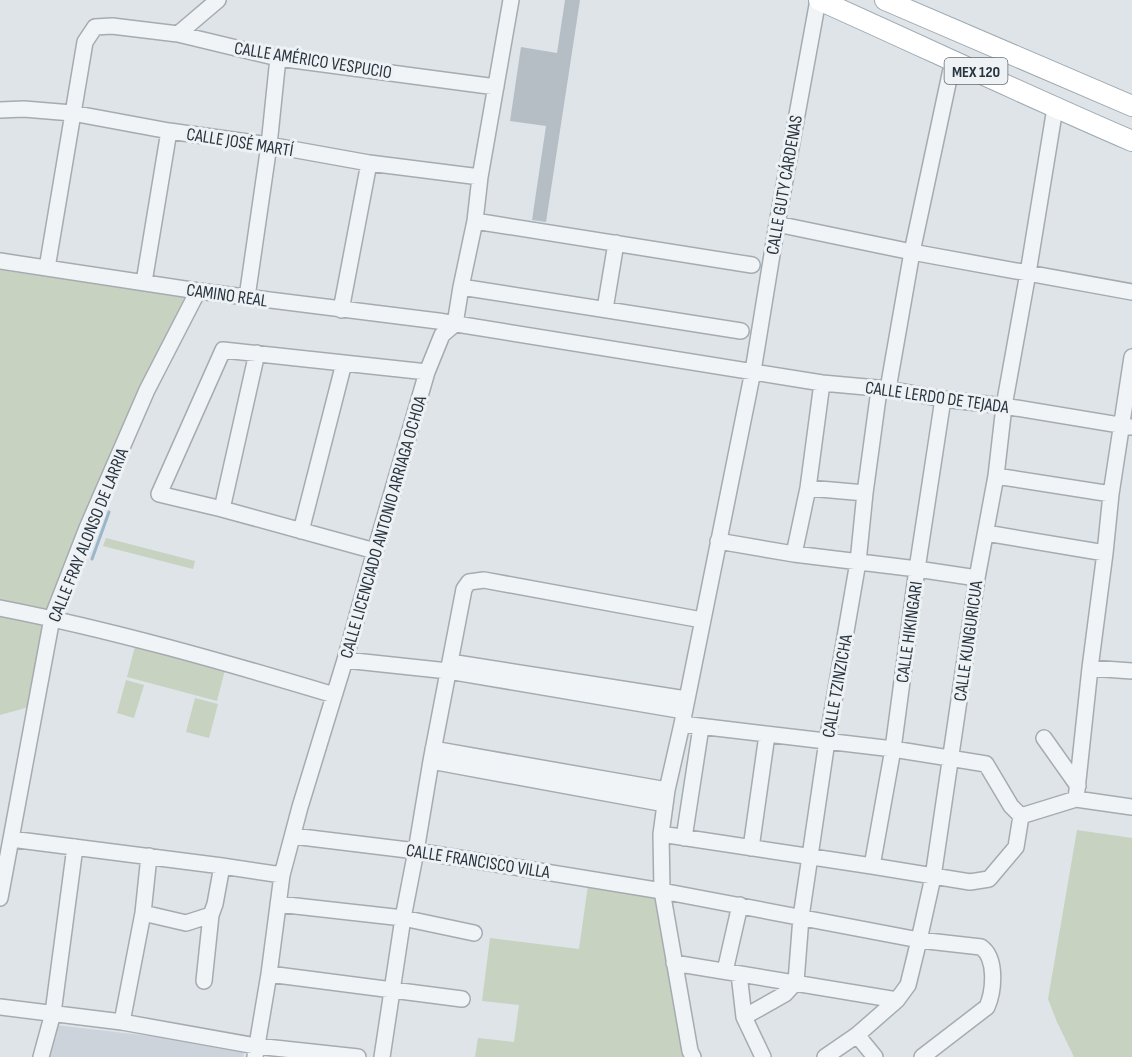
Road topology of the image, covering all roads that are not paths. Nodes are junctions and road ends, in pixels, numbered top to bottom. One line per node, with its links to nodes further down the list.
1 (218, 0): 5 (street)
2 (511, 0): 8 (street, CALLE LICENCIADO ANTONIO ARRIAGA OCHOA)
3 (818, 0): 7 (main road, MEX 120); 19 (street, CALLE GUTY CÁRDENAS)
4 (885, 0): 9 (main road, MEX 120)
5 (178, 34): 6 (street, CALLE AMÉRICO VESPUCIO); 12 (street, CALLE AMÉRICO VESPUCIO)
6 (278, 58): 8 (street, CALLE AMÉRICO VESPUCIO); 15 (street)
7 (953, 60): 10 (main road, MEX 120); 21 (street, CALLE TZINZICHA)
8 (496, 87): 17 (street, CALLE LICENCIADO ANTONIO ARRIAGA OCHOA)
9 (1132, 106)
10 (1055, 108): 14 (main road, MEX 120); 25 (street, CALLE KUNGURICUA)
11 (0, 110): 12 (street, CALLE JOSÉ MARTÍ)
12 (72, 113): 13 (street, CALLE JOSÉ MARTÍ); 24 (street)
13 (169, 131): 15 (street, CALLE JOSÉ MARTÍ); 26 (street)
14 (1132, 141)
15 (269, 146): 16 (street, CALLE JOSÉ MARTÍ); 30 (street)
16 (369, 163): 17 (street, CALLE JOSÉ MARTÍ); 32 (street)
17 (480, 177): 18 (street, CALLE LICENCIADO ANTONIO ARRIAGA OCHOA)
18 (475, 221): 20 (street); 27 (street, CALLE LICENCIADO ANTONIO ARRIAGA OCHOA)
19 (777, 224): 21 (street); 38 (street, CALLE GUTY CÁRDENAS)
20 (616, 243): 23 (street); 31 (street)
21 (912, 252): 25 (street); 41 (street, CALLE TZINZICHA)
22 (0, 261): 24 (street, CAMINO REAL)
23 (752, 265)
24 (47, 268): 26 (street, CAMINO REAL)
25 (1028, 273): 29 (street); 43 (street, CALLE KUNGURICUA)
26 (144, 282): 28 (street, CAMINO REAL)
27 (461, 287): 31 (street); 33 (street, CALLE LICENCIADO ANTONIO ARRIAGA OCHOA)
28 (198, 291): 30 (street, CAMINO REAL); 60 (street, CALLE FRAY ALONSO DE LARRIA)
29 (1132, 292)
30 (247, 297): 32 (street, CAMINO REAL)
31 (605, 309): 34 (street)
32 (341, 310): 33 (street, CAMINO REAL)
33 (455, 324): 38 (street, CAMINO REAL); 39 (street, CALLE LICENCIADO ANTONIO ARRIAGA OCHOA)
34 (741, 331)
35 (257, 353): 37 (street); 49 (street); 49 (street)
36 (1132, 357): 44 (street)
37 (344, 363): 39 (street); 50 (street)
38 (753, 371): 40 (street, CALLE LERDO DE TEJADA); 52 (street, CALLE GUTY CÁRDENAS)
39 (427, 372): 53 (street, CALLE LICENCIADO ANTONIO ARRIAGA OCHOA)
40 (822, 382): 41 (street, CALLE LERDO DE TEJADA); 46 (street)
41 (884, 390): 42 (street, CALLE LERDO DE TEJADA); 47 (street, CALLE TZINZICHA)
42 (943, 399): 43 (street, CALLE LERDO DE TEJADA); 57 (street, CALLE HIKINGARI)
43 (1004, 406): 44 (street, CALLE LERDO DE TEJADA); 45 (street, CALLE KUNGURICUA)
44 (1126, 426): 48 (street)
45 (996, 476): 48 (street); 51 (street, CALLE KUNGURICUA)
46 (808, 488): 47 (street); 55 (street)
47 (865, 493): 56 (street, CALLE TZINZICHA)
48 (1110, 494): 54 (street)
49 (222, 509): 50 (street)
50 (301, 531): 53 (street)
51 (986, 533): 54 (street); 58 (street, CALLE KUNGURICUA)
52 (718, 541): 55 (street); 61 (street, CALLE GUTY CÁRDENAS)
53 (375, 551): 62 (street, CALLE LICENCIADO ANTONIO ARRIAGA OCHOA)
54 (1106, 553): 64 (street)
55 (794, 554): 56 (street)
56 (858, 562): 57 (street); 71 (street, CALLE TZINZICHA)
57 (917, 569): 58 (street); 72 (street, CALLE HIKINGARI)
58 (977, 578): 74 (street, CALLE KUNGURICUA)
59 (0, 608): 60 (street)
60 (52, 618): 66 (street); 82 (street, CALLE FRAY ALONSO DE LARRIA)
61 (702, 620): 63 (street); 67 (street, CALLE GUTY CÁRDENAS)
62 (345, 660): 63 (street); 66 (street, CALLE LICENCIADO ANTONIO ARRIAGA OCHOA)
63 (449, 667): 67 (street); 73 (street)
64 (1090, 668): 65 (street); 75 (street)
65 (1132, 671)
66 (334, 695): 80 (street, CALLE LICENCIADO ANTONIO ARRIAGA OCHOA)
67 (684, 711): 68 (street); 76 (street, CALLE GUTY CÁRDENAS)
68 (701, 728): 69 (street); 81 (street)
69 (767, 735): 71 (street); 84 (street)
70 (1044, 738): 75 (street)
71 (827, 741): 72 (street); 87 (street, CALLE TZINZICHA)
72 (893, 749): 74 (street); 89 (street, CALLE HIKINGARI)
73 (432, 755): 76 (street); 85 (street)
74 (950, 758): 78 (street); 91 (street, CALLE KUNGURICUA)
75 (1077, 793): 77 (street); 78 (street)
76 (666, 797): 79 (street, CALLE GUTY CÁRDENAS)
77 (1132, 807)
78 (1021, 816): 91 (street)
79 (661, 834): 81 (street); 92 (street, CALLE GUTY CÁRDENAS)
80 (293, 836): 85 (street, CALLE FRANCISCO VILLA); 90 (street, CALLE LICENCIADO ANTONIO ARRIAGA OCHOA)
81 (684, 837): 84 (street)
82 (11, 838): 83 (street); 93 (street, CALLE FRAY ALONSO DE LARRIA)
83 (75, 847): 86 (street); 111 (street)
84 (751, 848): 87 (street)
85 (416, 851): 92 (street, CALLE FRANCISCO VILLA); 99 (street)
86 (149, 856): 88 (street); 96 (street)
87 (810, 857): 89 (street); 98 (street, CALLE TZINZICHA)
88 (222, 866): 90 (street); 97 (street)
89 (872, 866): 91 (street)
90 (282, 875): 94 (street, CALLE LICENCIADO ANTONIO ARRIAGA OCHOA)
91 (933, 877): 101 (street, CALLE KUNGURICUA)
92 (662, 891): 95 (street, CALLE FRANCISCO VILLA); 102 (street, CALLE GUTY CÁRDENAS)
93 (0, 898)
94 (278, 904): 99 (street); 104 (street, CALLE LICENCIADO ANTONIO ARRIAGA OCHOA)
95 (740, 905): 98 (street, CALLE FRANCISCO VILLA); 103 (street)
96 (143, 913): 97 (street); 113 (street)
97 (211, 915): 105 (street)
98 (801, 917): 101 (street, CALLE FRANCISCO VILLA); 106 (street, CALLE TZINZICHA)
99 (403, 918): 100 (street); 107 (street)
100 (474, 933)
101 (919, 940): 109 (street, CALLE KUNGURICUA); 123 (street, CALLE FRANCISCO VILLA)
102 (674, 963): 103 (street); 120 (street, CALLE GUTY CÁRDENAS)
103 (732, 972): 106 (street); 112 (street)
104 (269, 974): 107 (street); 115 (street, CALLE LICENCIADO ANTONIO ARRIAGA OCHOA)
105 (204, 981)
106 (796, 982): 109 (street); 112 (street)
107 (393, 989): 108 (street); 119 (street)
108 (462, 999)
109 (897, 1000): 114 (street)
110 (0, 1007): 111 (street)
111 (53, 1013): 113 (street); 117 (street)
112 (744, 1017): 121 (street)
113 (122, 1022): 115 (street)
114 (857, 1035): 116 (street); 122 (street)
115 (255, 1051): 118 (street)
116 (830, 1056)
117 (41, 1057)
118 (358, 1057)
119 (382, 1057)
120 (693, 1057)
121 (764, 1057)
122 (875, 1057)
123 (922, 1057)

